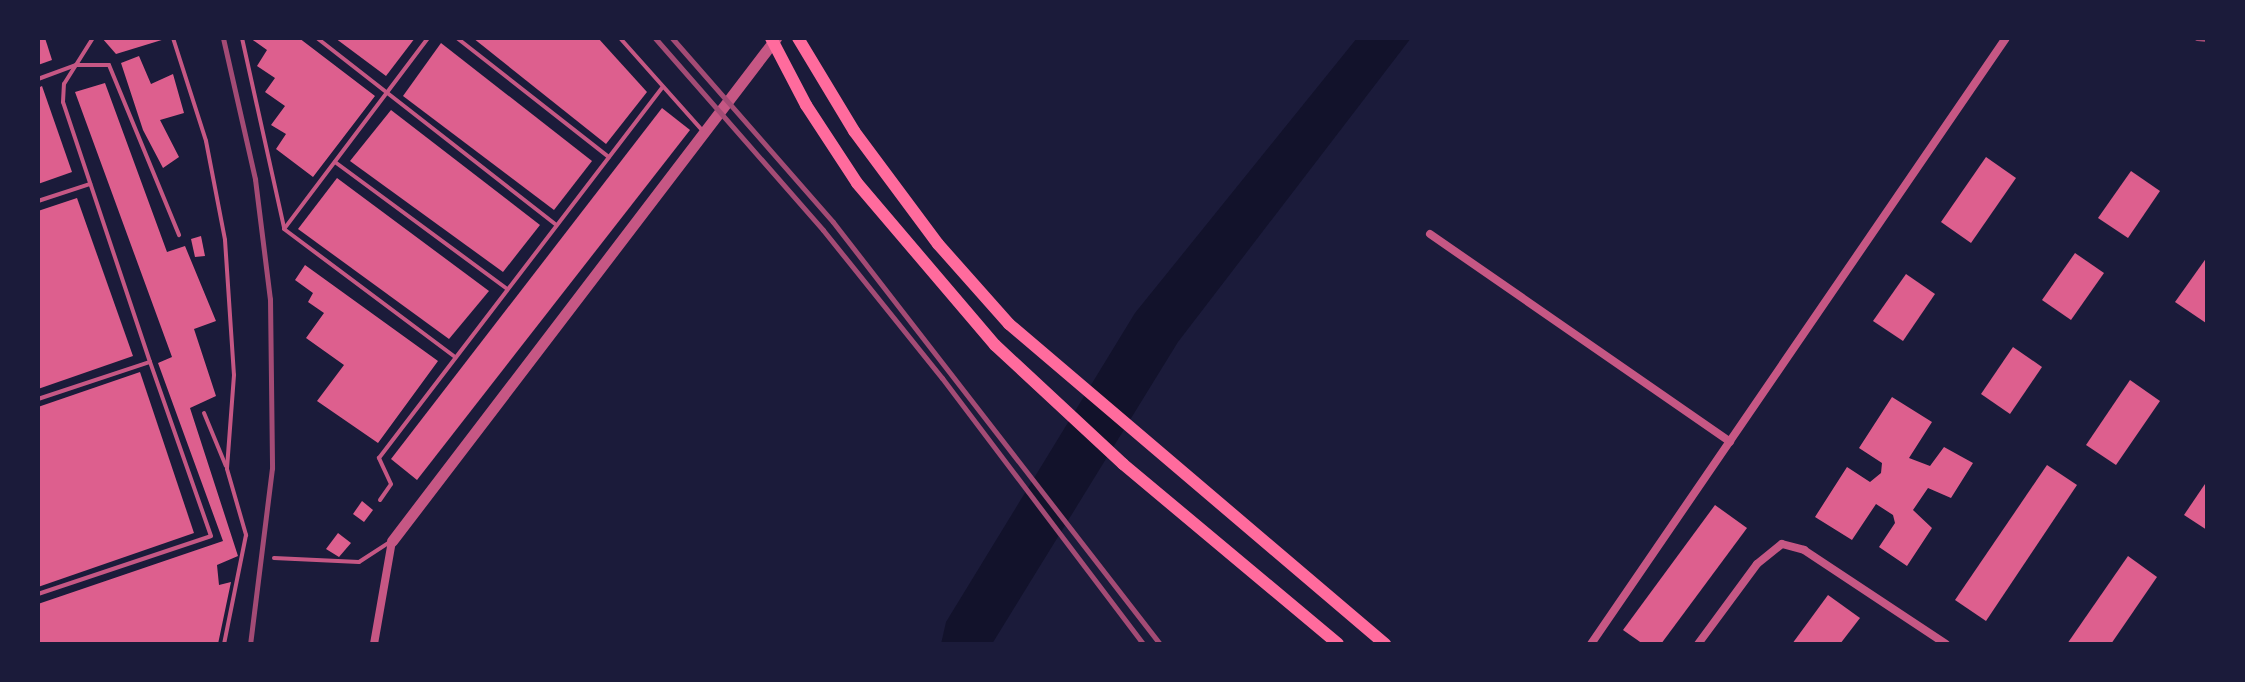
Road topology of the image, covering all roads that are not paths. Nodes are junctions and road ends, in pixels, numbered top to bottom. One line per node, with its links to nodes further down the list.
1 (93, 38): 11 (lane)
2 (173, 38): 30 (lane)
3 (242, 38): 21 (lane)
4 (317, 38): 14 (lane)
5 (428, 38): 14 (lane)
6 (457, 38): 16 (lane)
7 (620, 38): 13 (lane)
8 (798, 38): 38 (main road)
9 (2006, 38): 29 (street)
10 (773, 39): 15 (street); 37 (main road)
11 (76, 65): 12 (lane); 18 (lane); 23 (lane)
12 (38, 79)
13 (663, 87): 15 (lane); 16 (lane)
14 (386, 93): 17 (lane); 20 (lane)
15 (704, 132): 32 (street)
16 (609, 157): 20 (lane)
17 (334, 162): 21 (lane); 24 (lane)
18 (90, 184): 19 (lane); 26 (lane)
19 (38, 201)
20 (556, 225): 24 (lane)
21 (284, 229): 25 (lane)
22 (1430, 234): 29 (street)
23 (179, 235)
24 (507, 289): 25 (lane)
25 (454, 356): 31 (lane)
26 (150, 362): 27 (lane); 34 (lane)
27 (38, 399)
28 (204, 413): 30 (lane)
29 (1730, 442): 39 (street)
30 (227, 469): 35 (lane)
31 (380, 500)
32 (392, 541): 33 (lane); 36 (street)
33 (274, 558)
34 (38, 594)
35 (224, 644)
36 (374, 644)
37 (1338, 644)
38 (1385, 644)
39 (1591, 644)
40 (1698, 644): 41 (street)
41 (1946, 644)

